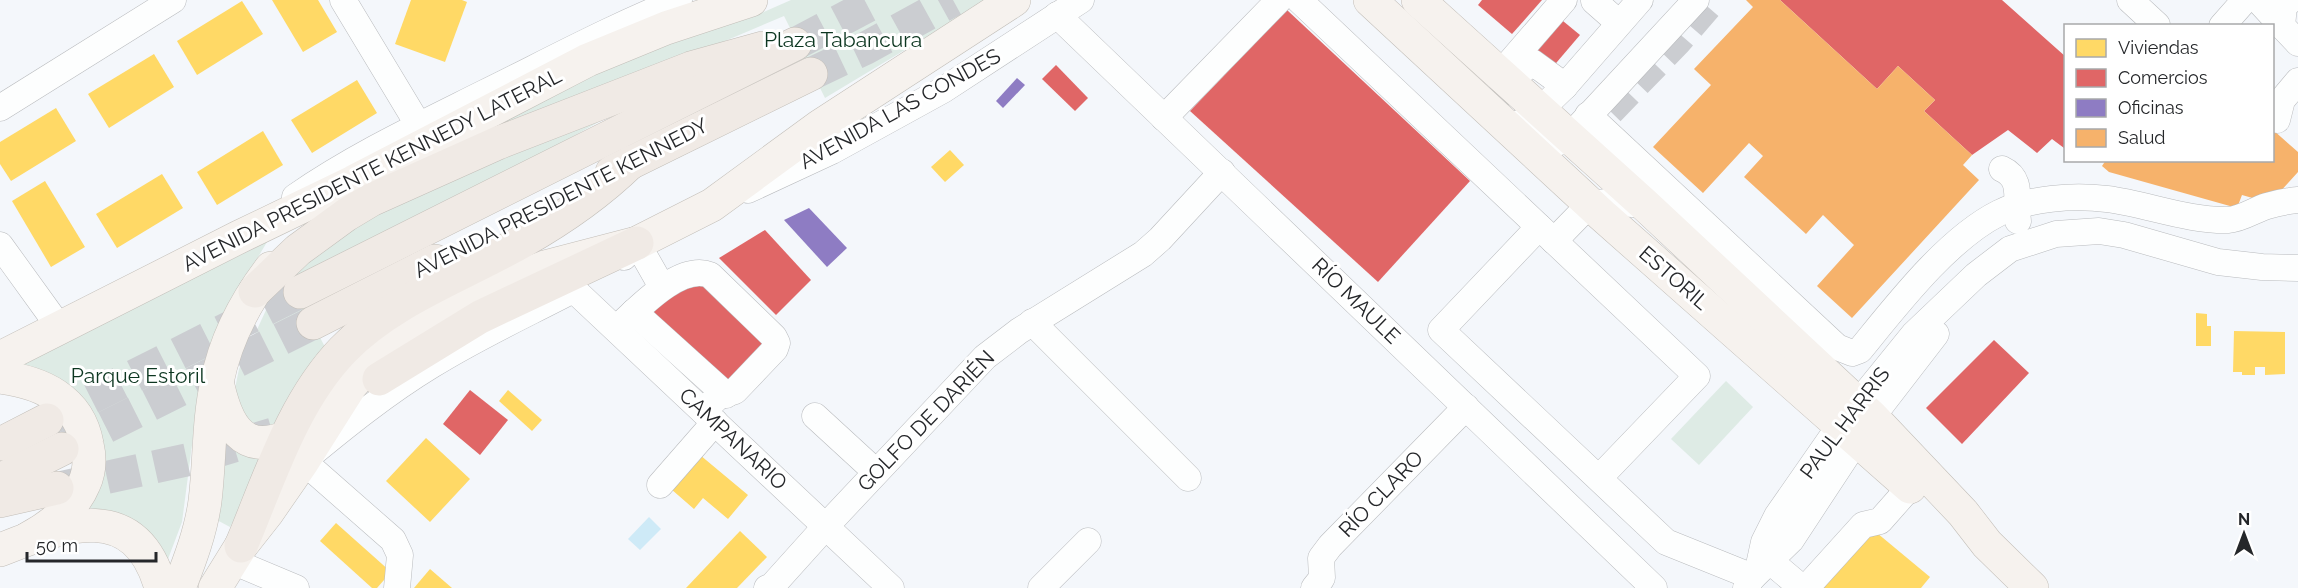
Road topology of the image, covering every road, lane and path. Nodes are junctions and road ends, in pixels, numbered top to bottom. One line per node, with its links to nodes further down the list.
1 (173, 0): 30 (street)
2 (343, 0): 33 (street)
3 (677, 0): 33 (street)
4 (751, 0): 38 (main road, AVENIDA PRESIDENTE KENNEDY LATERAL)
5 (1014, 0): 40 (main road, AVENIDA LAS CONDES)
6 (1081, 0): 19 (street, AVENIDA LAS CONDES)
7 (1279, 0): 32 (street)
8 (1299, 0): 45 (street)
9 (1371, 0): 28 (main road, ESTORIL)
10 (1418, 0): 28 (main road, ESTORIL)
11 (1563, 0): 28 (street)
12 (1640, 0): 20 (street)
13 (1696, 0): 34 (street)
14 (2130, 0): 21 (street)
15 (2245, 0): 22 (street)
16 (2258, 0): 24 (street)
17 (2291, 0): 24 (street)
18 (1594, 1): 20 (street)
19 (1057, 15): 32 (street, RÍO MAULE); 40 (street, AVENIDA LAS CONDES)
20 (1619, 23): 29 (street)
21 (2156, 24)
22 (2224, 24)
23 (1526, 26): 28 (street)
24 (2290, 34)
25 (795, 44): 53 (highway, AVENIDA PRESIDENTE KENNEDY)
26 (763, 48): 52 (highway)
27 (811, 74): 35 (highway, AVENIDA PRESIDENTE KENNEDY)
28 (1492, 81): 29 (street); 31 (main road, ESTORIL); 34 (street); 43 (main road, ESTORIL)
29 (1564, 86): 31 (street)
30 (0, 108)
31 (1540, 110): 34 (main road, ESTORIL)
32 (1164, 117): 37 (street, RÍO MAULE)
33 (419, 126): 44 (street)
34 (1579, 126): 41 (main road, ESTORIL); 42 (street)
35 (631, 162): 56 (highway, AVENIDA PRESIDENTE KENNEDY); 70 (highway)
36 (2002, 169): 42 (street)
37 (1222, 172): 55 (street, GOLFO DE DARIÉN); 63 (street, RÍO MAULE)
38 (353, 182): 44 (main road, AVENIDA PRESIDENTE KENNEDY LATERAL); 52 (main road)
39 (2298, 200): 42 (street)
40 (712, 205): 46 (main road, AVENIDA LAS CONDES)
41 (1645, 205): 43 (street); 67 (main road, ESTORIL)
42 (2016, 206): 47 (street)
43 (1596, 209): 45 (street); 67 (main road, ESTORIL)
44 (239, 237): 57 (main road, AVENIDA PRESIDENTE KENNEDY LATERAL)
45 (1553, 240): 73 (street); 73 (street)
46 (637, 243): 50 (street); 51 (street, AVENIDA LAS CONDES); 60 (highway); 70 (main road, AVENIDA LAS CONDES)
47 (2021, 244): 49 (street, PAUL HARRIS); 67 (street, PAUL HARRIS)
48 (0, 245): 57 (street)
49 (2298, 268)
50 (662, 287): 54 (street); 62 (street)
51 (574, 290): 54 (street, CAMPANARIO); 70 (street, AVENIDA LAS CONDES)
52 (255, 291): 61 (main road)
53 (300, 292)
54 (625, 321): 62 (street); 64 (street, CAMPANARIO)
55 (1032, 322): 71 (street, GOLFO DE DARIÉN); 72 (street)
56 (313, 323)
57 (60, 328): 58 (main road, AVENIDA PRESIDENTE KENNEDY LATERAL)
58 (0, 358)
59 (0, 377): 81 (main road)
60 (379, 379)
61 (217, 381): 70 (main road, AVENIDA LAS CONDES); 87 (main road)
62 (726, 395): 64 (street)
63 (1466, 407): 92 (street, RÍO CLARO); 93 (street, RÍO MAULE)
64 (709, 416): 75 (street); 79 (street, CAMPANARIO)
65 (815, 416): 71 (street)
66 (47, 420): 68 (highway)
67 (1857, 421): 76 (main road, ESTORIL); 82 (main road, ESTORIL); 84 (street, PAUL HARRIS)
68 (0, 444)
69 (62, 449): 74 (highway)
70 (295, 449): 83 (highway); 89 (street)
71 (876, 472): 79 (street, GOLFO DE DARIÉN)
72 (1188, 478)
73 (1599, 478): 84 (street)
74 (0, 480)
75 (660, 485)
76 (1910, 487): 82 (main road, ESTORIL); 94 (street)
77 (57, 488): 78 (highway)
78 (0, 501)
79 (821, 522): 85 (street, GOLFO DE DARIÉN); 90 (street, CAMPANARIO)
80 (1088, 541): 91 (street)
81 (15, 544): 86 (main road)
82 (1987, 544): 95 (main road, ESTORIL)
83 (229, 565): 88 (street)
84 (1757, 573): 94 (street)
85 (770, 577)
86 (161, 588)
87 (179, 588)
88 (296, 588)
89 (397, 588)
90 (891, 588)
91 (1041, 588)
92 (1314, 588)
93 (1654, 588)
94 (1804, 588)
95 (2032, 588)

